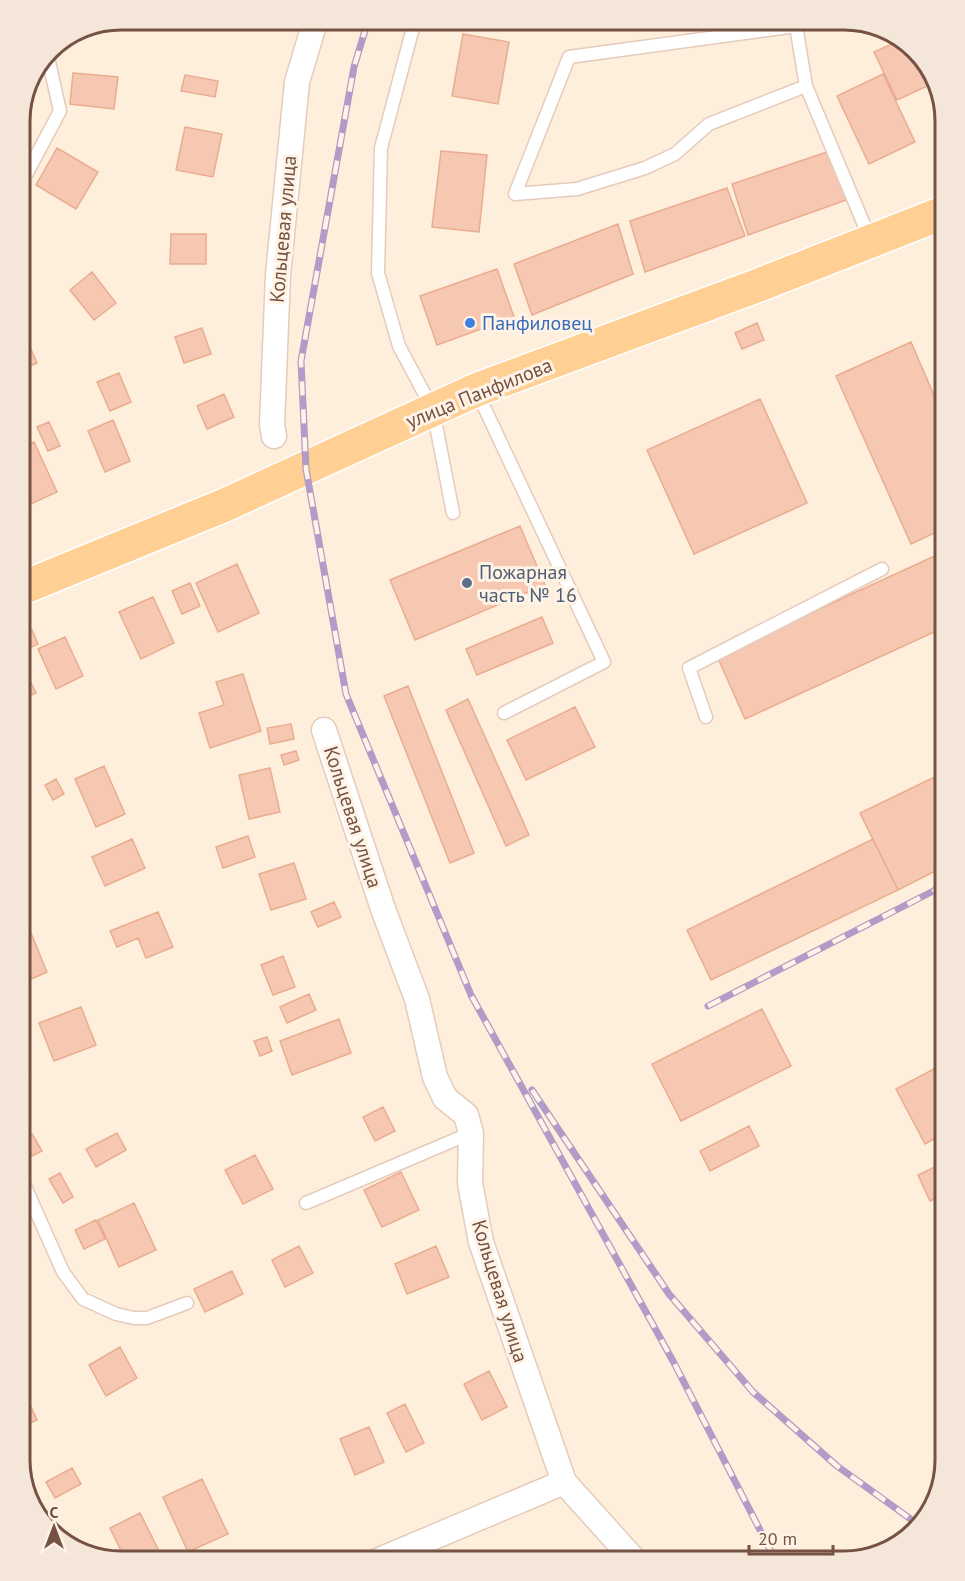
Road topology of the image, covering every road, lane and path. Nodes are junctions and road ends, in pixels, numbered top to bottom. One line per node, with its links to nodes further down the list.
1 (313, 30): 12 (street, Кольцевая улица)
2 (412, 30): 11 (lane)
3 (746, 30): 6 (lane)
4 (799, 30): 6 (lane)
5 (50, 64): 7 (lane)
6 (806, 86): 9 (lane)
7 (30, 167)
8 (935, 216): 9 (main road, улица Панфилова)
9 (871, 243): 10 (main road, улица Панфилова)
10 (476, 390): 11 (main road, улица Панфилова); 16 (lane)
11 (432, 410): 13 (lane); 15 (main road, улица Панфилова)
12 (274, 436)
13 (453, 513)
14 (882, 569): 17 (lane)
15 (30, 585)
16 (504, 713)
17 (706, 717)
18 (324, 730): 19 (street, Кольцевая улица)
19 (471, 1133): 21 (lane); 23 (street, Кольцевая улица)
20 (30, 1197): 22 (lane)
21 (306, 1203)
22 (187, 1303)
23 (564, 1482): 24 (street); 25 (street, Кольцевая улица)
24 (401, 1551)
25 (624, 1551)

